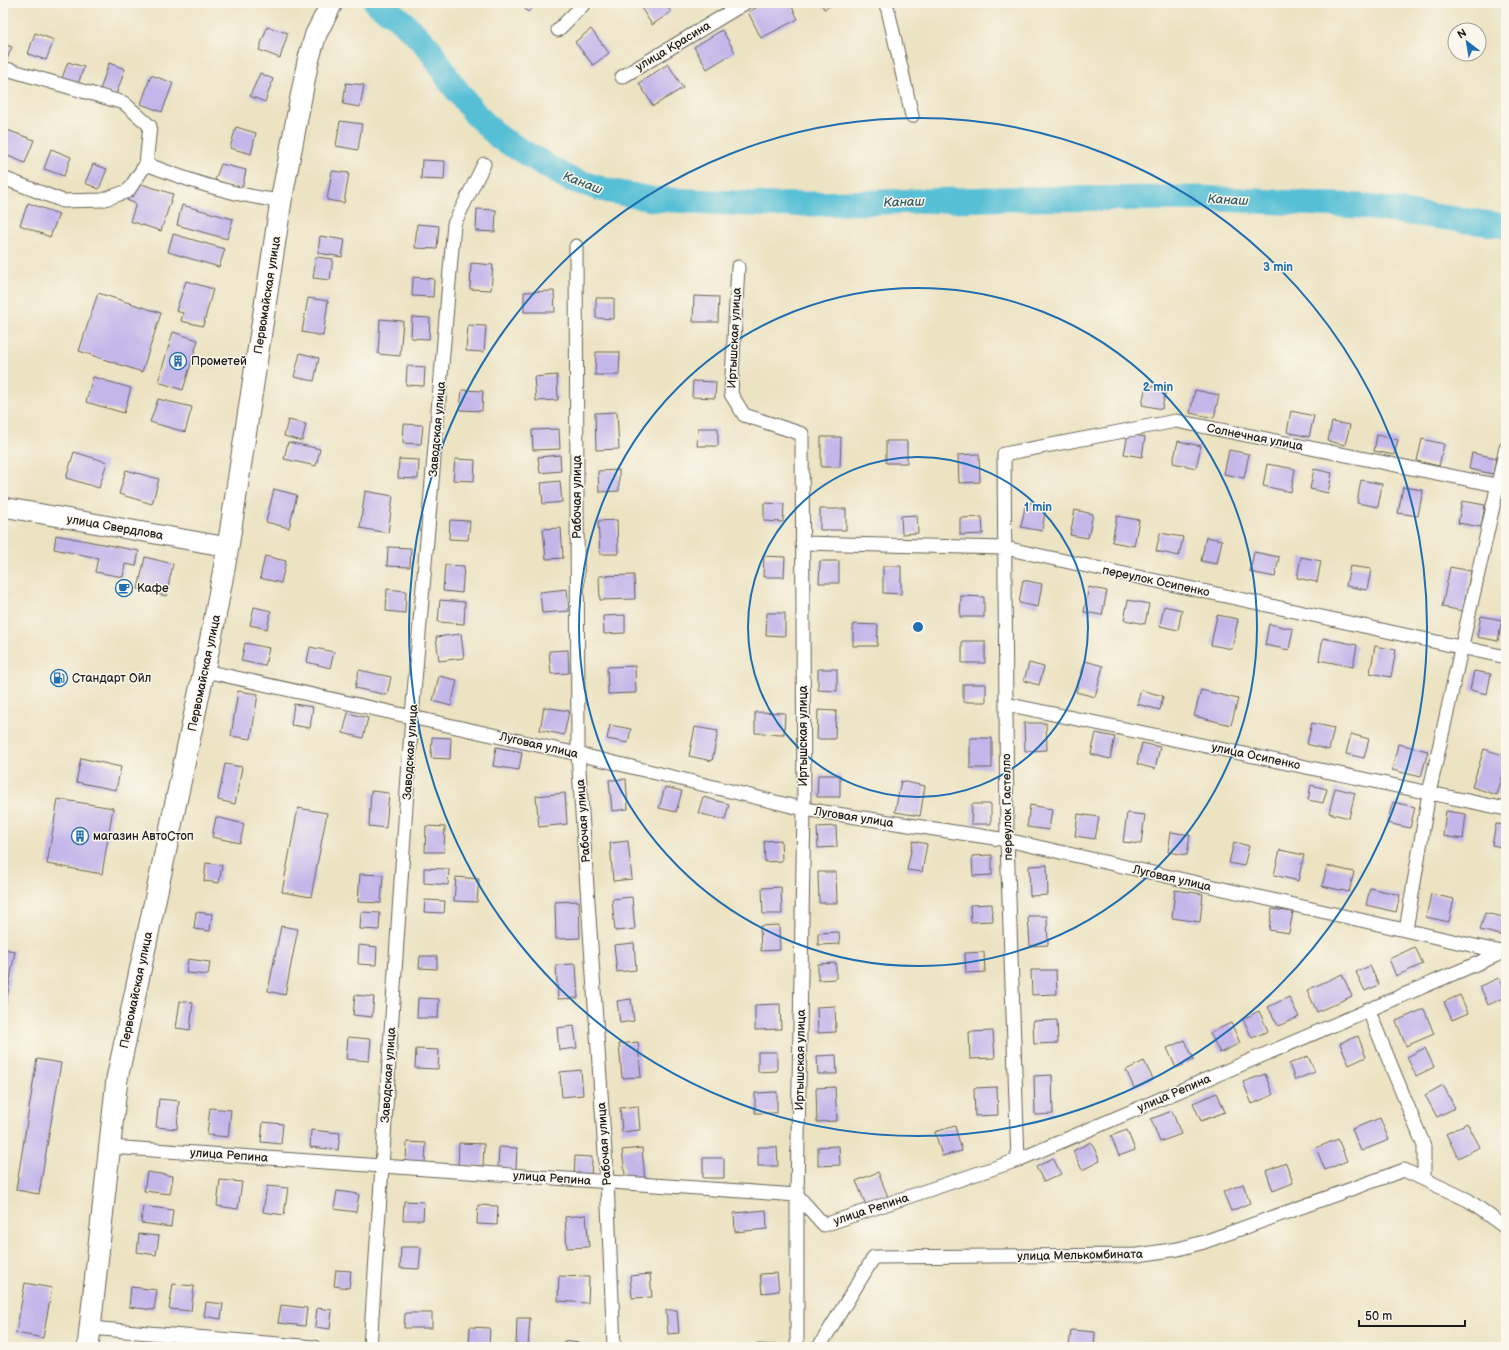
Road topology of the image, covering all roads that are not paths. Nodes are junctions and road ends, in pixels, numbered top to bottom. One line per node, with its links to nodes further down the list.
1 (586, 3): 5 (street)
2 (745, 3): 7 (street, улица Красина)
3 (885, 3): 8 (street)
4 (330, 6): 12 (main road, Первомайская улица)
5 (558, 30)
6 (3, 68): 9 (street)
7 (622, 77)
8 (912, 116)
9 (146, 164): 11 (street); 12 (street)
10 (484, 164): 26 (street, Заводская улица)
11 (3, 178)
12 (281, 201): 20 (main road, Первомайская улица)
13 (576, 246): 27 (street, Рабочая улица)
14 (738, 267): 19 (street, Иртышская улица)
15 (1506, 448): 17 (street)
16 (1004, 454): 17 (street, Солнечная улица); 21 (street, переулок Гастелло)
17 (1501, 486): 22 (street)
18 (3, 507): 20 (main road, улица Свердлова)
19 (802, 543): 21 (street, переулок Осипенко); 29 (street, Иртышская улица)
20 (228, 547): 24 (main road, Первомайская улица)
21 (1005, 548): 22 (street, переулок Осипенко); 25 (street, переулок Гастелло)
22 (1462, 648): 23 (street, переулок Осипенко); 28 (street)
23 (1506, 657)
24 (205, 671): 26 (street, Луговая улица); 35 (main road, Первомайская улица)
25 (1006, 704): 28 (street, улица Осипенко); 31 (street, переулок Гастелло)
26 (412, 716): 27 (street, Луговая улица); 37 (street, Заводская улица)
27 (578, 754): 29 (street, Луговая улица); 39 (street, Рабочая улица)
28 (1429, 793): 30 (street, улица Осипенко); 32 (street)
29 (804, 809): 31 (street, Луговая улица); 40 (street, Иртышская улица)
30 (1506, 809)
31 (1007, 840): 32 (street, Луговая улица); 36 (street, переулок Гастелло)
32 (1406, 930): 33 (street, Луговая улица)
33 (1505, 952): 34 (street, улица Репина)
34 (1368, 1009): 36 (street, улица Репина); 38 (street)
35 (110, 1147): 37 (street, улица Репина); 42 (main road, Первомайская улица)
36 (1018, 1160): 40 (street, улица Репина)
37 (382, 1166): 39 (street, улица Репина); 44 (street, Заводская улица)
38 (1424, 1179): 41 (street, улица Мелькомбината); 47 (street, улица Мелькомбината)
39 (606, 1182): 40 (street, улица Репина); 45 (street, Рабочая улица)
40 (798, 1195): 46 (street, Иртышская улица)
41 (1506, 1228)
42 (89, 1337): 43 (street)
43 (314, 1347)
44 (370, 1347)
45 (614, 1347)
46 (797, 1347)
47 (819, 1347)

